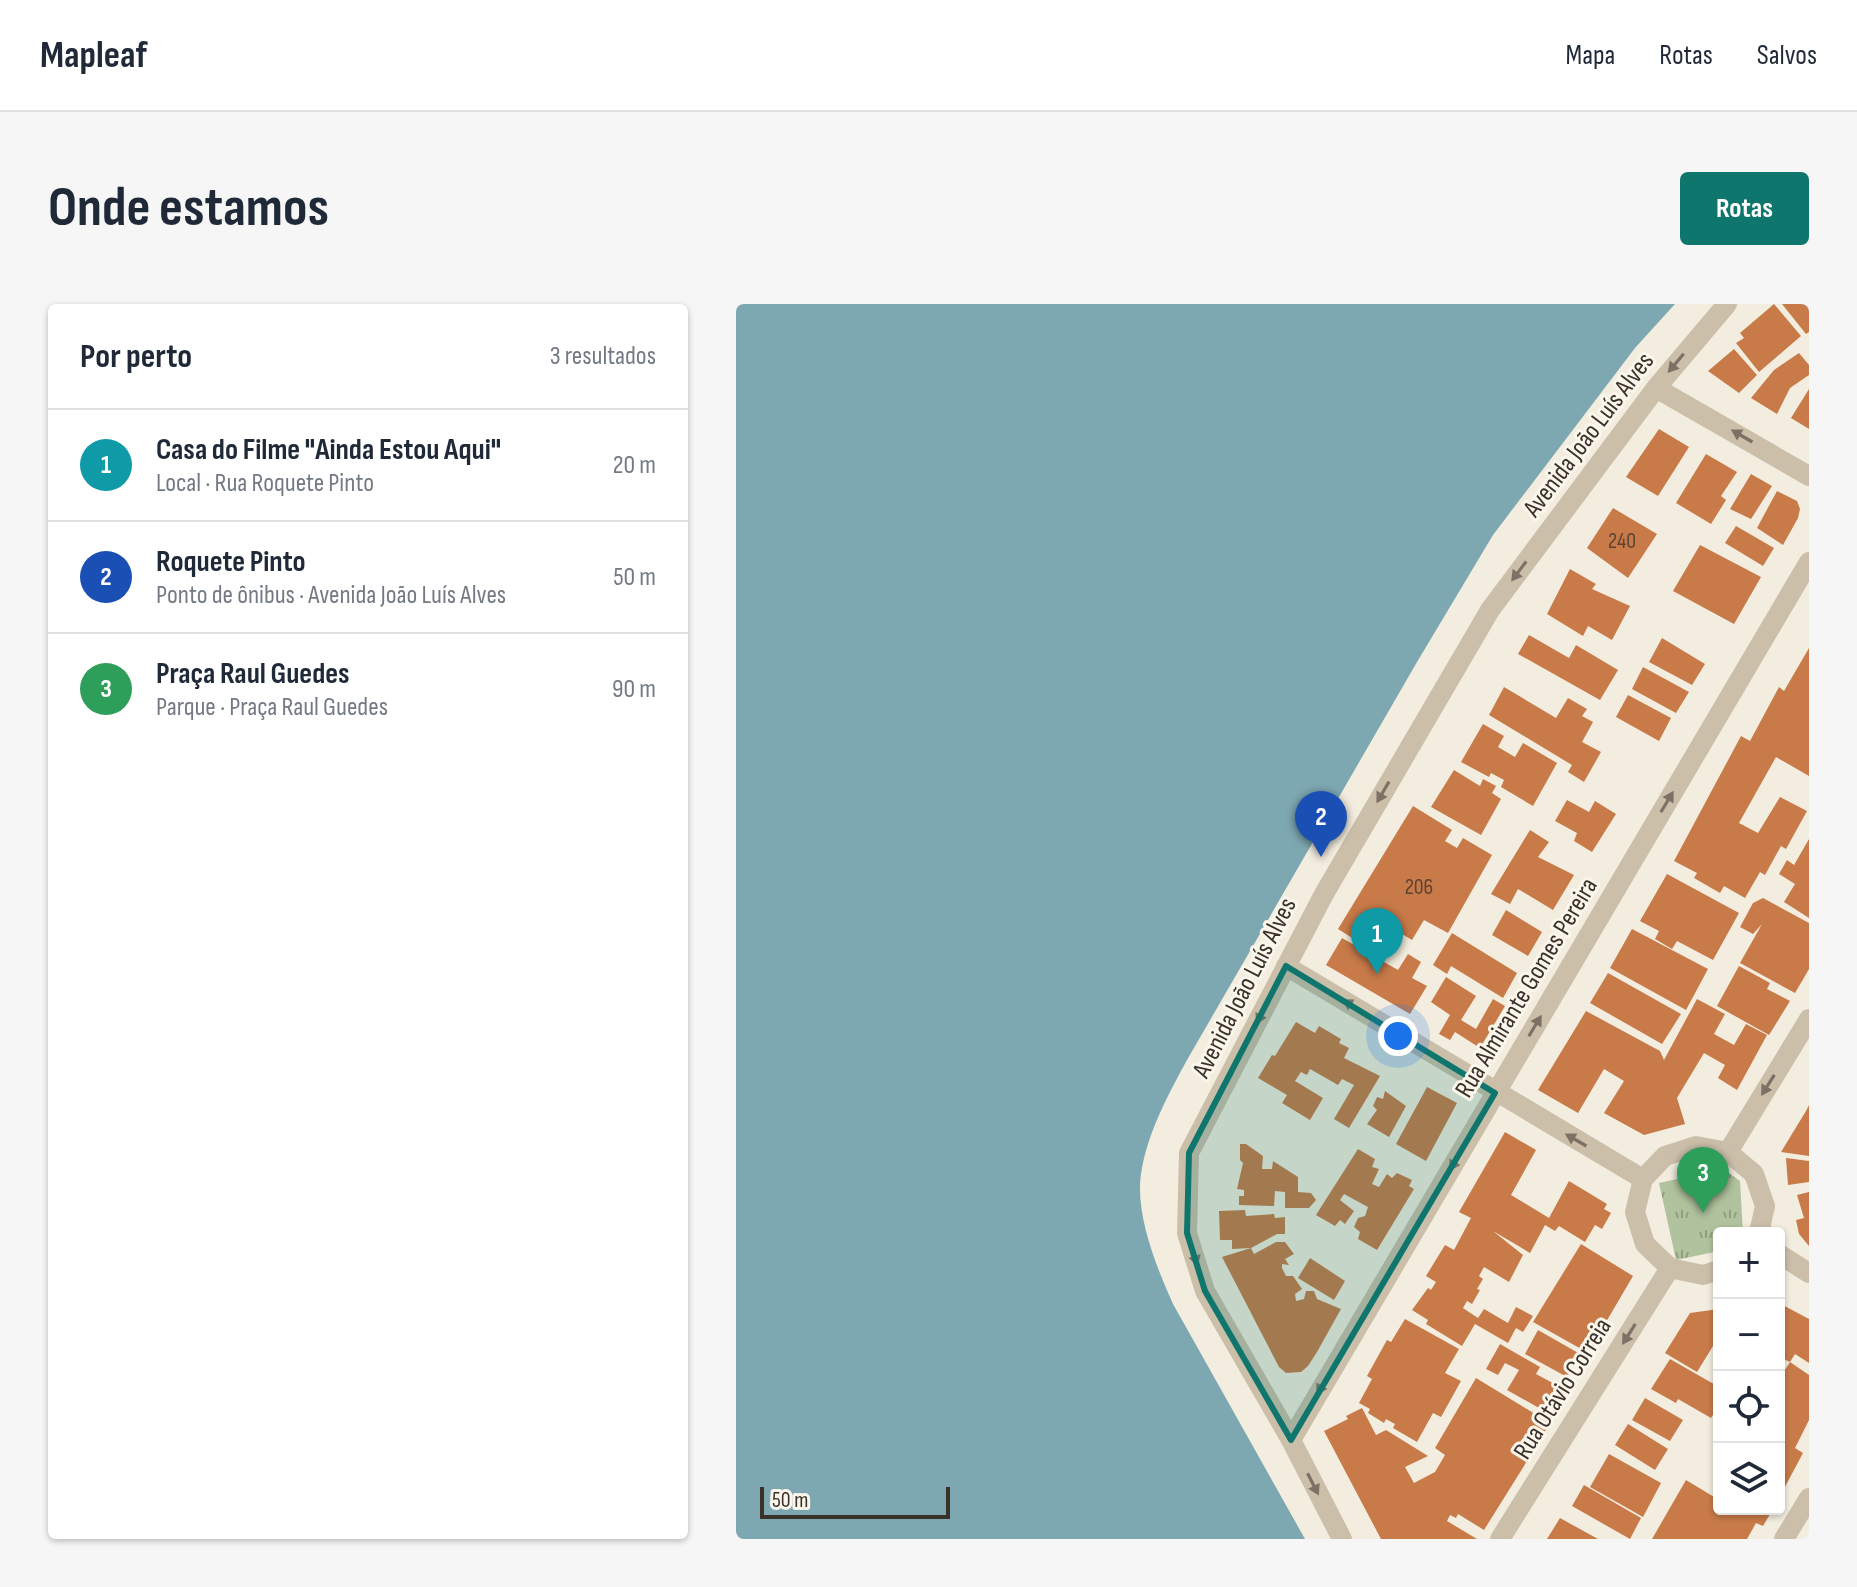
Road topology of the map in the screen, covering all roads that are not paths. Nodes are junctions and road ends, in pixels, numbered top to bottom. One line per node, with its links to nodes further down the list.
1 (1727, 304): 2 (street, Avenida João Luís Alves, one-way to 2)
2 (1656, 388): 3 (street, one-way to 2); 5 (street, Avenida João Luís Alves, one-way to 5)
3 (1809, 476)
4 (1809, 562): 7 (street, Rua Almirante Gomes Pereira, one-way to 4)
5 (1286, 966): 7 (street, one-way to 5); 15 (street, Avenida João Luís Alves, one-way to 15)
6 (1809, 1019): 8 (street, one-way to 8)
7 (1495, 1093): 9 (street, one-way to 7); 15 (street, Rua Almirante Gomes Pereira, one-way to 15)
8 (1728, 1152): 9 (street); 10 (street)
9 (1643, 1179): 12 (street)
10 (1760, 1227)
11 (1785, 1258): 14 (street)
12 (1670, 1268): 13 (street); 18 (street, Rua Otávio Correia, one-way to 18)
13 (1713, 1272)
14 (1809, 1273)
15 (1291, 1440): 17 (street, Avenida João Luís Alves, one-way to 17)
16 (1809, 1498): 19 (street)
17 (1342, 1539)
18 (1500, 1539)
19 (1784, 1539)

